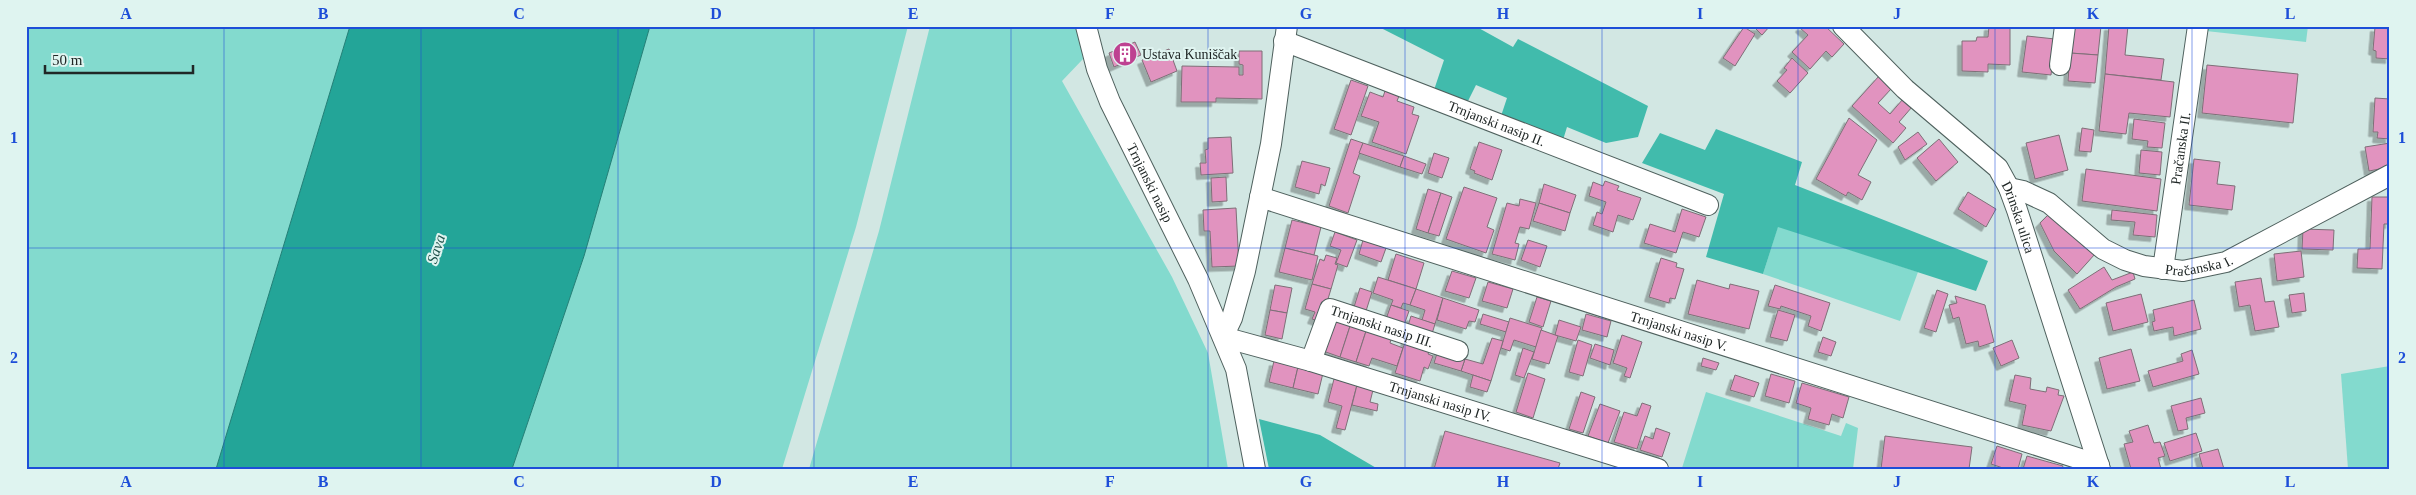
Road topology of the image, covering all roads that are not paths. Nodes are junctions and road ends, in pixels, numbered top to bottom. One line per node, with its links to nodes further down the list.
1 (1086, 26): 12 (street, Trnjanski nasip)
2 (1843, 26): 8 (street, Drinska ulica)
3 (2065, 26): 6 (street)
4 (2198, 26): 11 (street, Pračanska II.)
5 (1285, 34): 9 (street); 10 (street, Trnjanski nasip II.)
6 (2060, 65)
7 (2390, 175): 11 (street, Pračanska I.)
8 (2009, 188): 11 (street, Pračanska I.); 15 (street, Drinska ulica)
9 (1260, 196): 12 (street); 15 (street, Trnjanski nasip V.)
10 (1708, 205)
11 (2163, 269)
12 (1222, 337): 14 (street, Trnjanski nasip IV.); 16 (street, Trnjanski nasip)
13 (1458, 352): 14 (street, Trnjanski nasip III.)
14 (1312, 361): 17 (street, Trnjanski nasip IV.)
15 (2100, 467)
16 (1255, 469)
17 (1658, 469)

